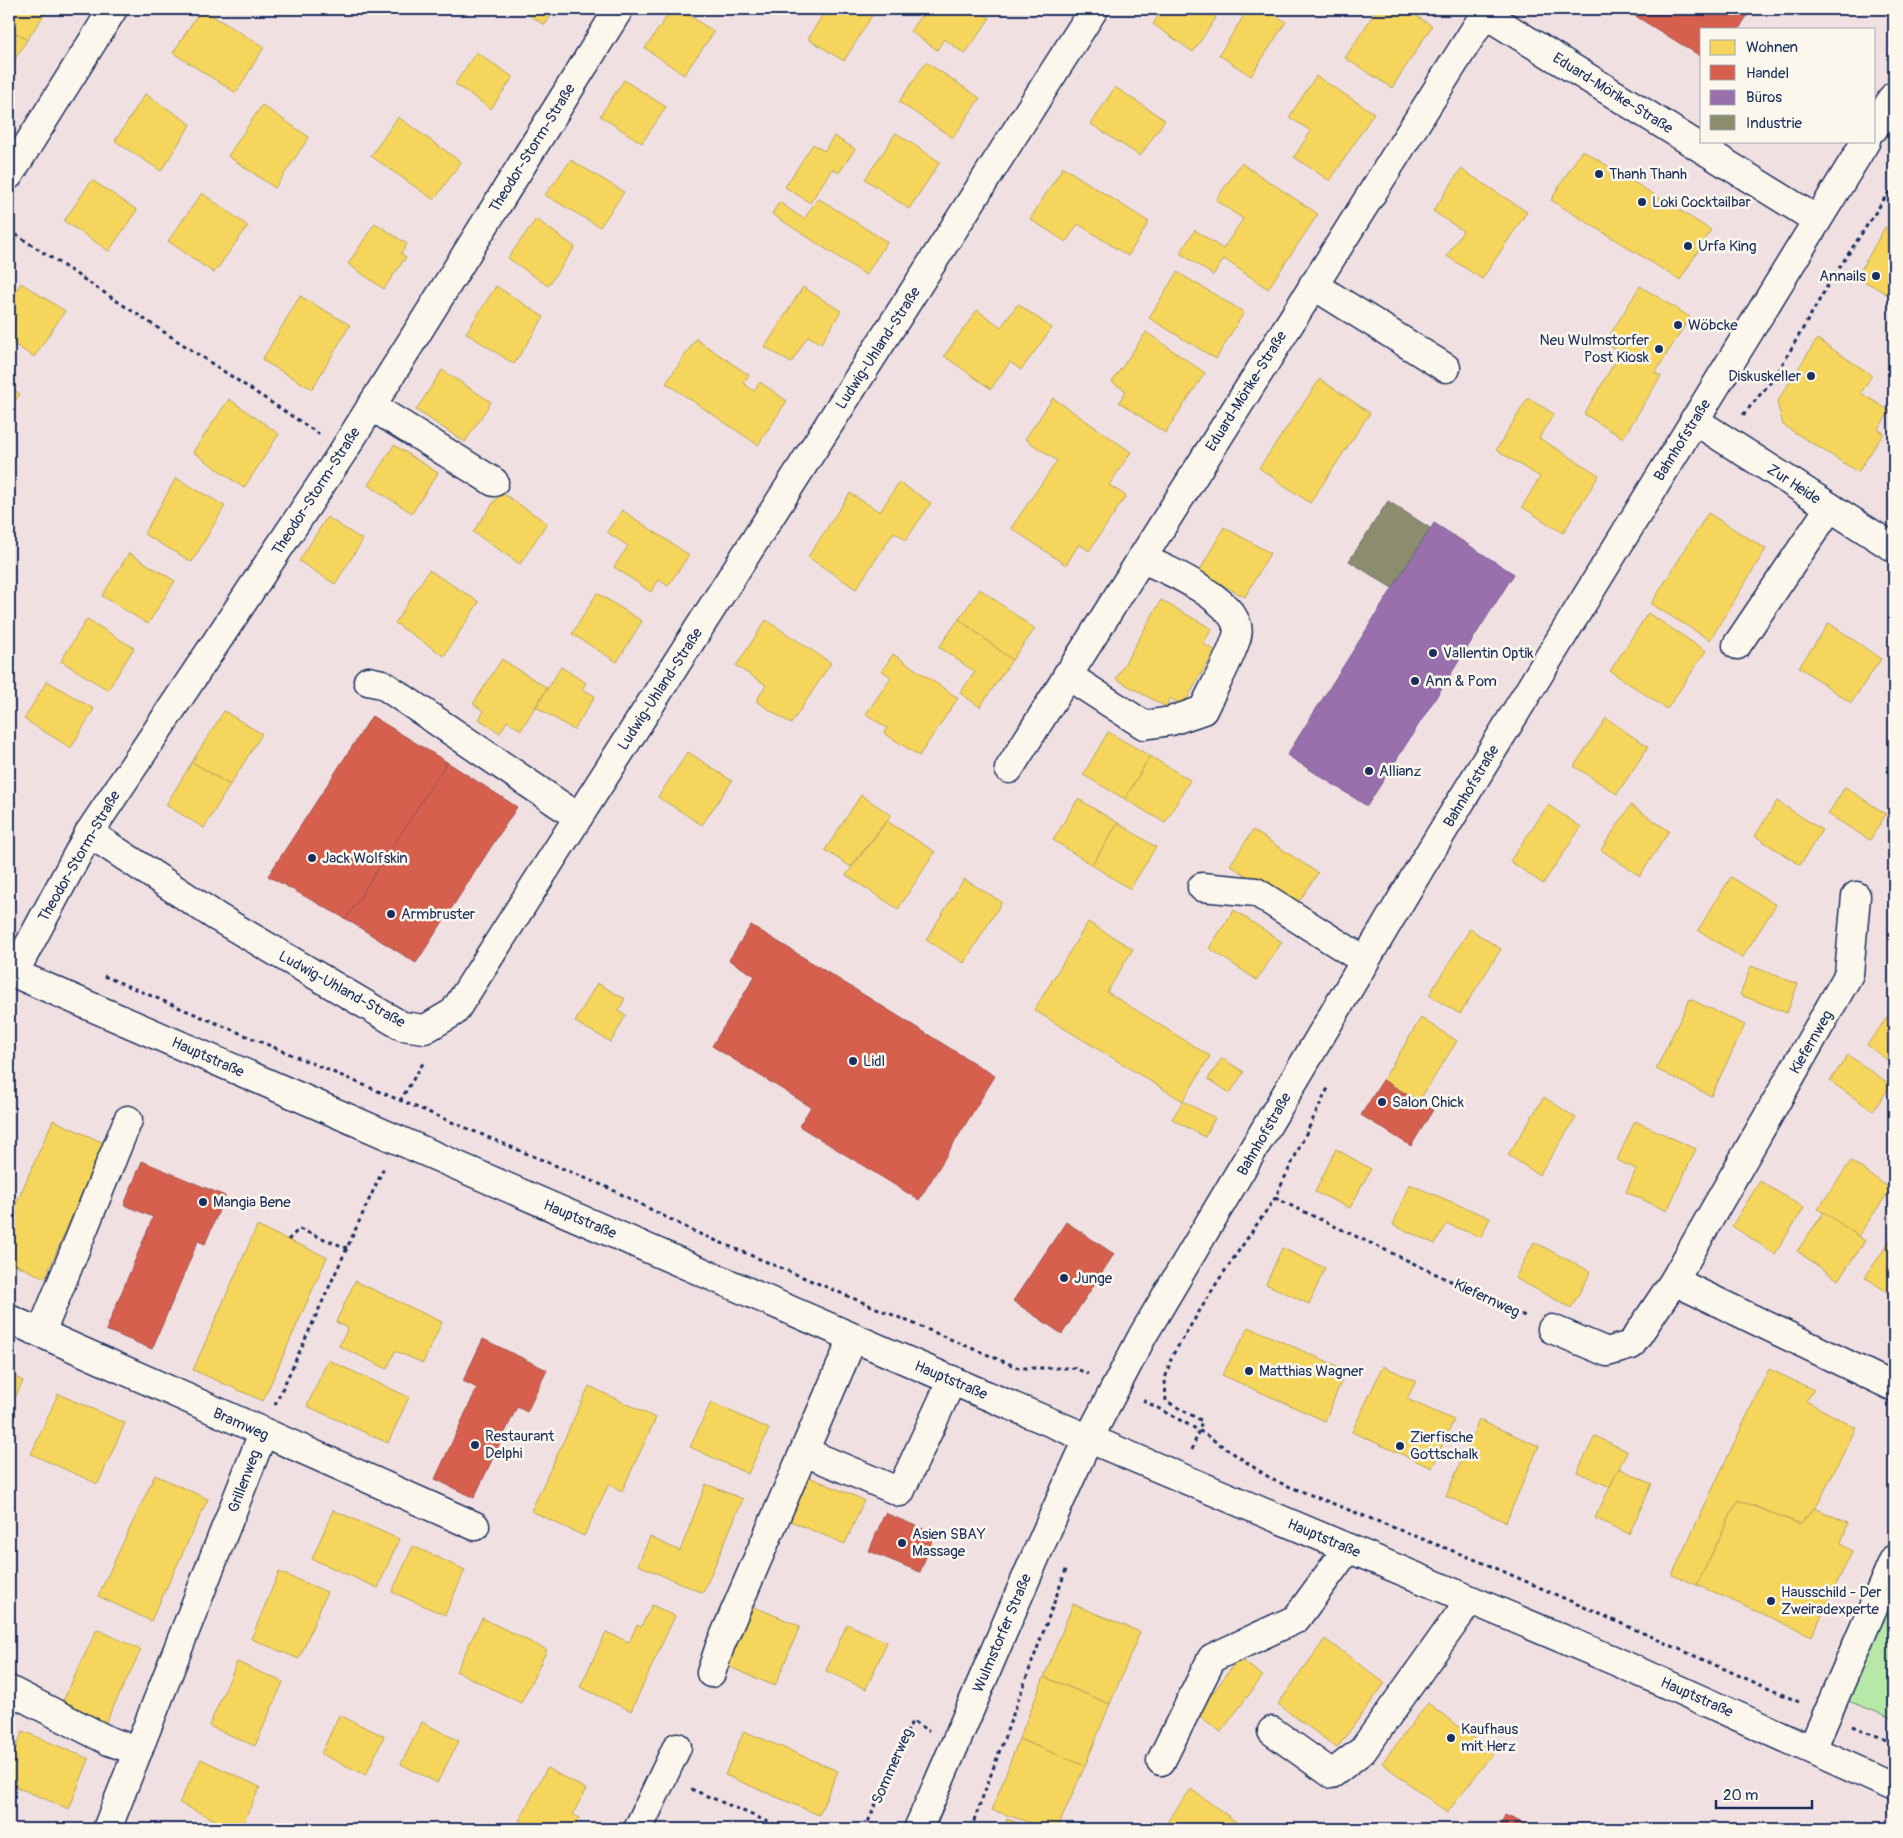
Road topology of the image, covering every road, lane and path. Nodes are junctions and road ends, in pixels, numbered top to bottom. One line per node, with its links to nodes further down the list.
1 (113, 9): 8 (street)
2 (619, 9): 14 (street, Theodor-Storm-Straße)
3 (1094, 9): 26 (street, Ludwig-Uhland-Straße)
4 (1486, 11): 10 (street, Eduard-Mörike-Straße); 12 (street, Eduard-Mörike-Straße)
5 (1894, 96): 6 (street)
6 (1876, 125)
7 (1865, 142): 10 (street, Bahnhofstraße)
8 (9, 175)
9 (1894, 184): 16 (path)
10 (1817, 220): 15 (street, Bahnhofstraße)
11 (9, 230): 17 (path)
12 (1314, 285): 13 (street); 21 (street, Eduard-Mörike-Straße)
13 (1446, 368)
14 (371, 406): 17 (street, Theodor-Storm-Straße); 18 (street)
15 (1694, 420): 16 (street, Zur Heide); 30 (street, Bahnhofstraße)
16 (1722, 438): 19 (street, Zur Heide)
17 (344, 450): 27 (street, Theodor-Storm-Straße)
18 (494, 482)
19 (1830, 507): 20 (street, Zur Heide); 22 (street)
20 (1894, 548)
21 (1140, 559): 23 (street, Eduard-Mörike-Straße); 23 (street)
22 (1737, 645)
23 (1067, 675): 25 (street, Eduard-Mörike-Straße)
24 (368, 681): 26 (street)
25 (1009, 769)
26 (578, 817): 27 (street, Ludwig-Uhland-Straße)
27 (89, 833): 31 (street, Theodor-Storm-Straße)
28 (1202, 887): 30 (street)
29 (1856, 896): 41 (street, Kiefernweg)
30 (1366, 961): 47 (street, Bahnhofstraße)
31 (11, 972): 37 (street, Hauptstraße)
32 (101, 975): 35 (path)
33 (430, 1052): 35 (path, Grillenweg)
34 (1330, 1083): 38 (path)
35 (400, 1100): 37 (path, Grillenweg); 47 (path)
36 (128, 1120): 44 (street)
37 (389, 1136): 40 (path, Grillenweg); 45 (street, Hauptstraße)
38 (1275, 1198): 43 (path, Kiefernweg); 49 (path)
39 (288, 1240): 40 (path)
40 (347, 1248): 50 (path, Grillenweg)
41 (1674, 1282): 43 (street, Kiefernweg); 48 (street)
42 (9, 1319): 44 (street, Bramweg)
43 (1552, 1328)
44 (41, 1333): 50 (street, Bramweg)
45 (853, 1338): 46 (street, Hauptstraße); 52 (street)
46 (952, 1380): 51 (street, Hauptstraße); 52 (street)
47 (1116, 1386): 49 (path); 51 (street, Bahnhofstraße)
48 (1894, 1387)
49 (1200, 1431): 53 (path); 61 (path)
50 (263, 1433): 54 (street, Bramweg); 67 (street, Grillenweg)
51 (1089, 1438): 53 (street, Hauptstraße); 55 (street, Wulmstorfer Straße)
52 (805, 1452): 59 (street)
53 (1180, 1476): 56 (street, Hauptstraße)
54 (475, 1526)
55 (1041, 1540): 64 (street, Wulmstorfer Straße); 76 (path)
56 (1348, 1548): 58 (street, Hauptstraße); 68 (street)
57 (1894, 1559): 61 (street)
58 (1470, 1600): 62 (street); 66 (street, Hauptstraße)
59 (711, 1673)
60 (9, 1690): 67 (street)
61 (1827, 1714): 63 (path); 66 (street)
62 (1272, 1731)
63 (1894, 1743)
64 (955, 1746): 74 (path, Sommerweg); 75 (street, Wulmstorfer Straße)
65 (678, 1748): 69 (street)
66 (1812, 1749): 70 (street, Hauptstraße)
67 (138, 1751): 71 (street, Grillenweg)
68 (1161, 1761)
69 (663, 1777): 72 (street); 73 (path)
70 (1894, 1787)
71 (107, 1829)
72 (638, 1829)
73 (785, 1829)
74 (865, 1829)
75 (918, 1829)
76 (970, 1829)

